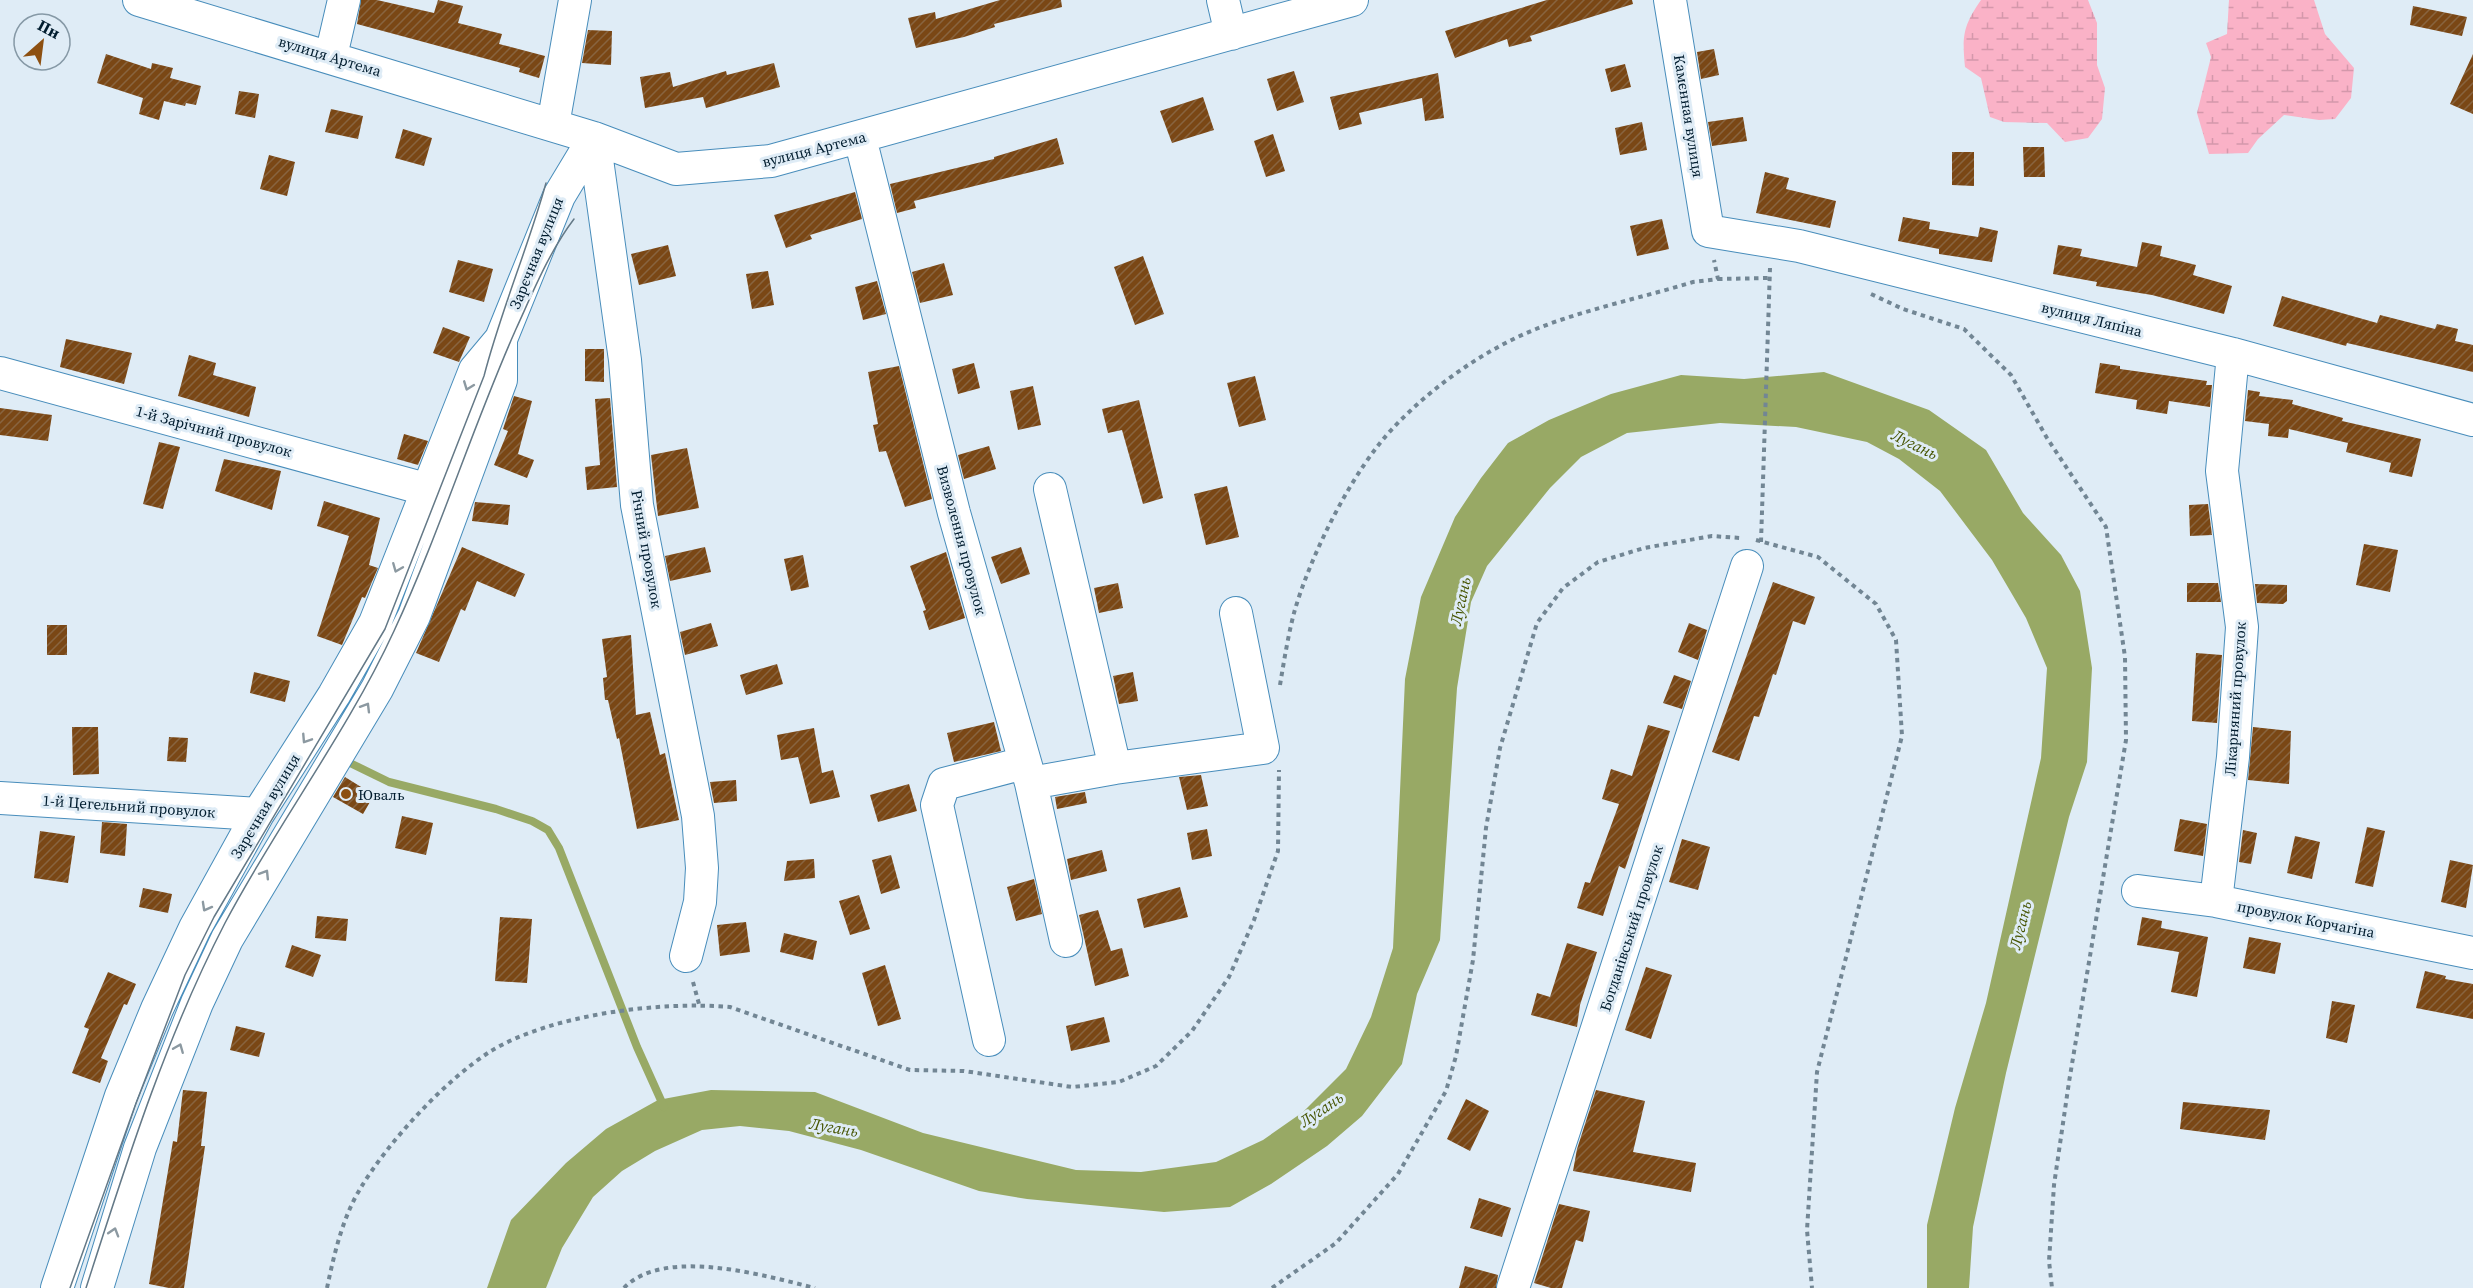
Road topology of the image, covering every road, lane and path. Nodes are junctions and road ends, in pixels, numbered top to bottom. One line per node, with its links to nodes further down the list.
1 (139, 0): 8 (street, вулиця Артема)
2 (344, 0): 8 (street)
3 (575, 0): 9 (street)
4 (1223, 0): 7 (street)
5 (1352, 0): 7 (street, вулиця Артема)
6 (1670, 0): 12 (street, Камєнная вулиця)
7 (1232, 34): 11 (street, вулиця Артема)
8 (331, 56): 9 (street, вулиця Артема)
9 (553, 125): 10 (street, вулиця Артема)
10 (594, 138): 11 (street, вулиця Артема); 15 (street, Зарєчная вулиця); 31 (street, Річний провулок)
11 (860, 138): 24 (street, Визволення провулок)
12 (1708, 231): 16 (street, вулиця Ляпіна)
13 (1718, 279): 21 (path)
14 (1865, 292): 40 (path)
15 (501, 339): 20 (street, Зарєчная вулиця, one-way to 20); 34 (street, Зарєчная вулиця, one-way to 15)
16 (2233, 354): 18 (street, вулиця Ляпіна); 28 (street, Лікарняний провулок)
17 (0, 373): 20 (street, 1-й Зарічний провулок)
18 (2473, 420)
19 (1050, 489): 23 (street)
20 (429, 490): 26 (street, Зарєчная вулиця, one-way to 26)
21 (1751, 546): 37 (path); 38 (street, Богданівський провулок); 39 (path)
22 (1236, 613): 23 (street)
23 (1115, 768): 24 (street)
24 (1027, 773): 29 (street, Визволення провулок); 32 (street)
25 (0, 798): 26 (street, 1-й Цегельний провулок)
26 (258, 814): 33 (street, Зарєчная вулиця, one-way to 33)
27 (2138, 891): 28 (street, провулок Корчагіна)
28 (2216, 901): 30 (street, провулок Корчагіна)
29 (1066, 941)
30 (2473, 953)
31 (686, 956)
32 (989, 1040)
33 (57, 1288)
34 (97, 1288)
35 (624, 1288): 36 (path)
36 (815, 1288)
37 (1272, 1288)
38 (1513, 1288)
39 (1812, 1288)
40 (2052, 1288)

